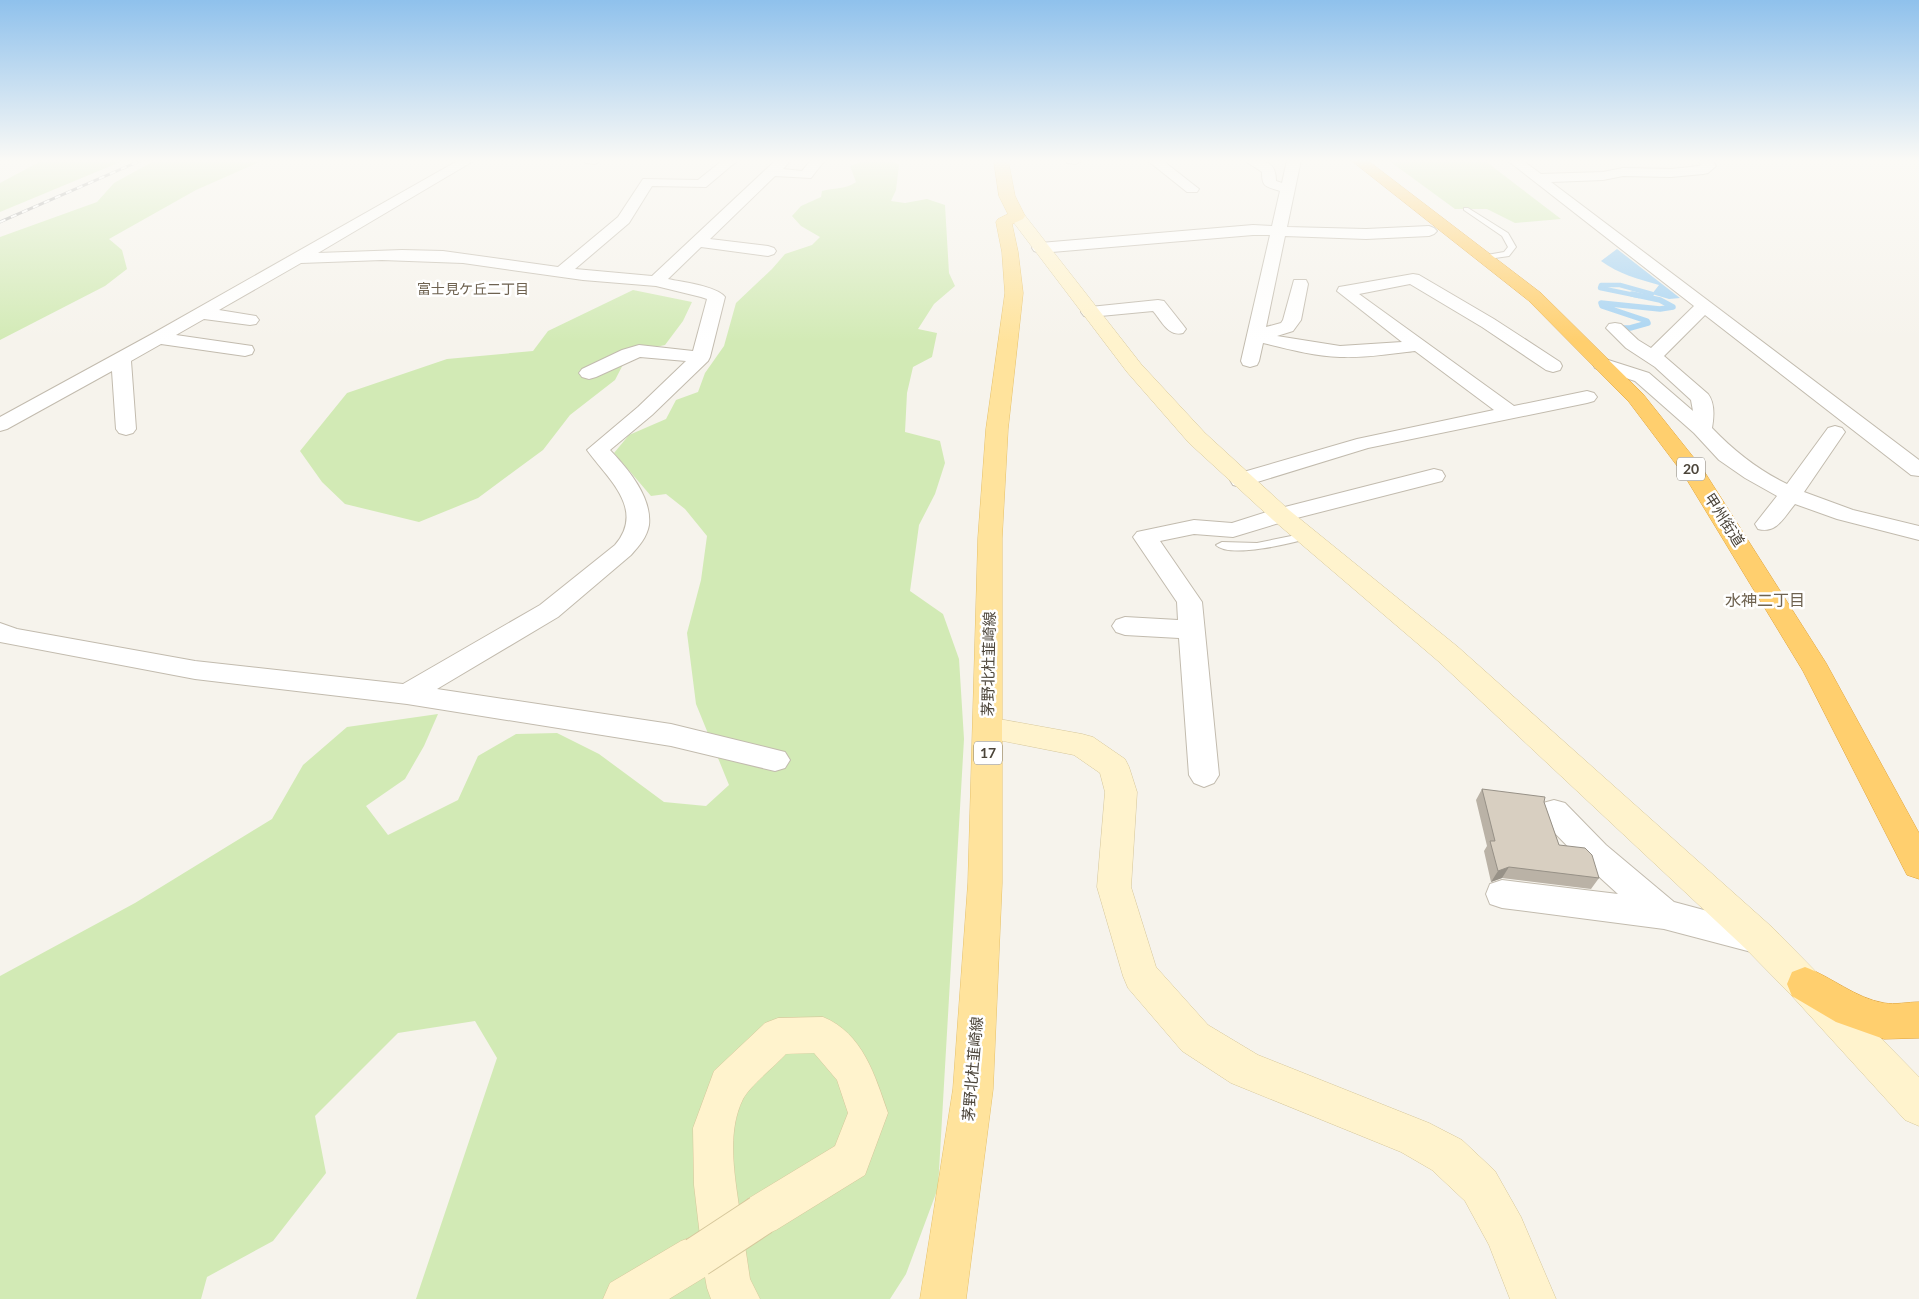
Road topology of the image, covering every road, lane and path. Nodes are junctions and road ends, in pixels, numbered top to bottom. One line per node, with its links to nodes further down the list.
1 (362, 221): 15 (street)
2 (623, 221): 17 (street)
3 (721, 221): 12 (street)
4 (1007, 221): 56 (main road, 茅野北杜韮崎線 / 17)
5 (1020, 221): 13 (street)
6 (1280, 221): 10 (street)
7 (1436, 221): 16 (highway, 甲州街道 / 20)
8 (1483, 221): 16 (lane)
9 (1593, 221): 20 (street)
10 (1278, 231): 11 (street); 13 (street); 26 (street)
11 (1429, 231)
12 (698, 242): 14 (street); 18 (street)
13 (1040, 248): 21 (street)
14 (768, 251)
15 (296, 258): 17 (street); 22 (street)
16 (1484, 258): 34 (highway, 甲州街道 / 20)
17 (561, 272): 18 (street)
18 (656, 281): 30 (street)
19 (1300, 284): 26 (street)
20 (1704, 306): 31 (street); 43 (street)
21 (1090, 312): 25 (street); 45 (street)
22 (201, 313): 23 (street); 27 (street)
23 (250, 320)
24 (1615, 328): 31 (street)
25 (1177, 329)
26 (1256, 336): 28 (street); 33 (street)
27 (158, 338): 29 (street); 32 (street)
28 (1419, 345): 35 (street); 38 (street)
29 (245, 350)
30 (701, 356): 36 (street); 55 (street)
31 (1652, 357): 41 (street)
32 (122, 358): 39 (street); 40 (street)
33 (1250, 361)
34 (1602, 364): 41 (street); 60 (highway, 甲州街道 / 20)
35 (1554, 366)
36 (589, 373)
37 (1587, 398): 38 (street)
38 (1510, 413): 45 (street)
39 (0, 425)
40 (126, 429)
41 (1701, 429): 46 (street)
42 (1835, 432): 46 (street)
43 (1919, 470)
44 (1434, 476): 47 (street)
45 (1241, 480): 47 (street)
46 (1791, 494): 48 (street); 49 (street)
47 (1281, 515): 50 (street); 53 (street)
48 (1766, 524)
49 (1919, 533)
50 (1306, 536): 51 (lane); 63 (street)
51 (1222, 545)
52 (1125, 626): 53 (street)
53 (1191, 630): 58 (street)
54 (0, 632): 55 (street)
55 (407, 694): 57 (street)
56 (988, 728): 69 (main road, 茅野北杜韮崎線 / 17); 70 (street)
57 (775, 760)
58 (1204, 776)
59 (1554, 812): 62 (street)
60 (1919, 865)
61 (1502, 894): 62 (street)
62 (1664, 914): 63 (street)
63 (1760, 939): 64 (street)
64 (1805, 984): 65 (highway); 66 (street)
65 (1919, 1020)
66 (1919, 1106)
67 (626, 1299): 68 (street, bridge)
68 (737, 1299)
69 (943, 1299)
70 (1533, 1299)

